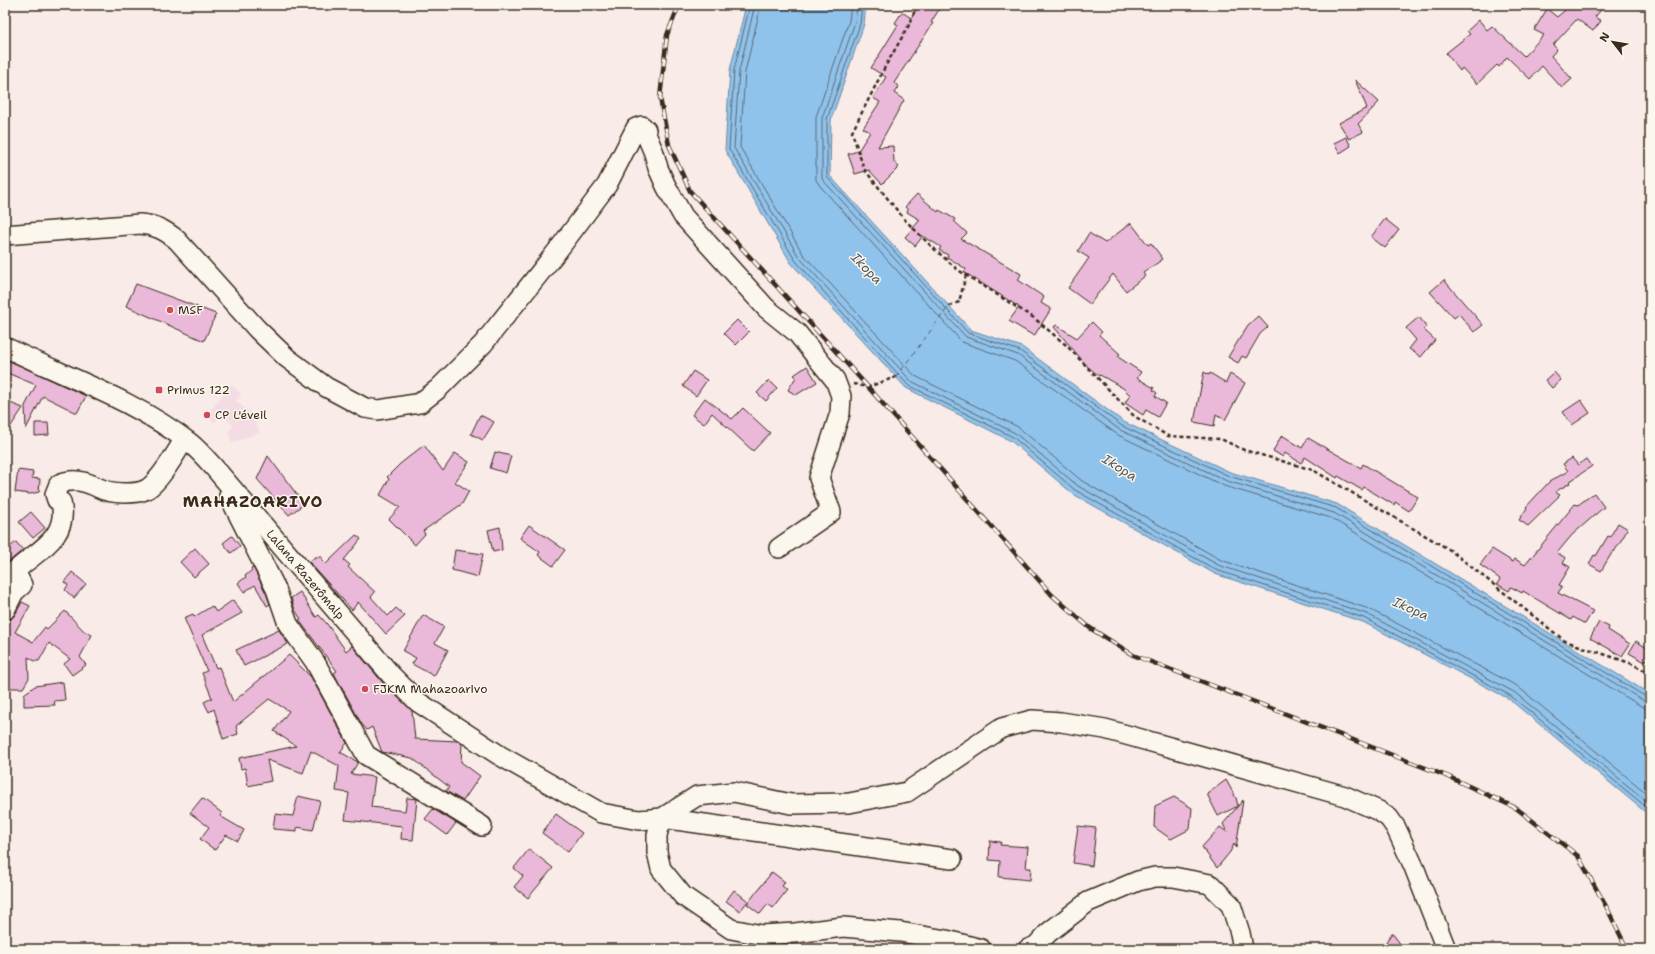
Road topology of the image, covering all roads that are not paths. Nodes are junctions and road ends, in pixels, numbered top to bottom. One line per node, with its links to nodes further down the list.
1 (5, 235): 5 (street)
2 (5, 347): 3 (street, Lalana Razerômalp)
3 (183, 439): 4 (street, Lalana Razerômalp); 6 (street)
4 (218, 472): 7 (street, Lalana Razerômalp); 8 (street)
5 (779, 548)
6 (5, 610)
7 (662, 818): 9 (street); 10 (street); 13 (street)
8 (482, 826)
9 (952, 859)
10 (981, 949)
11 (1028, 949): 12 (street)
12 (1243, 949)
13 (1446, 949)

